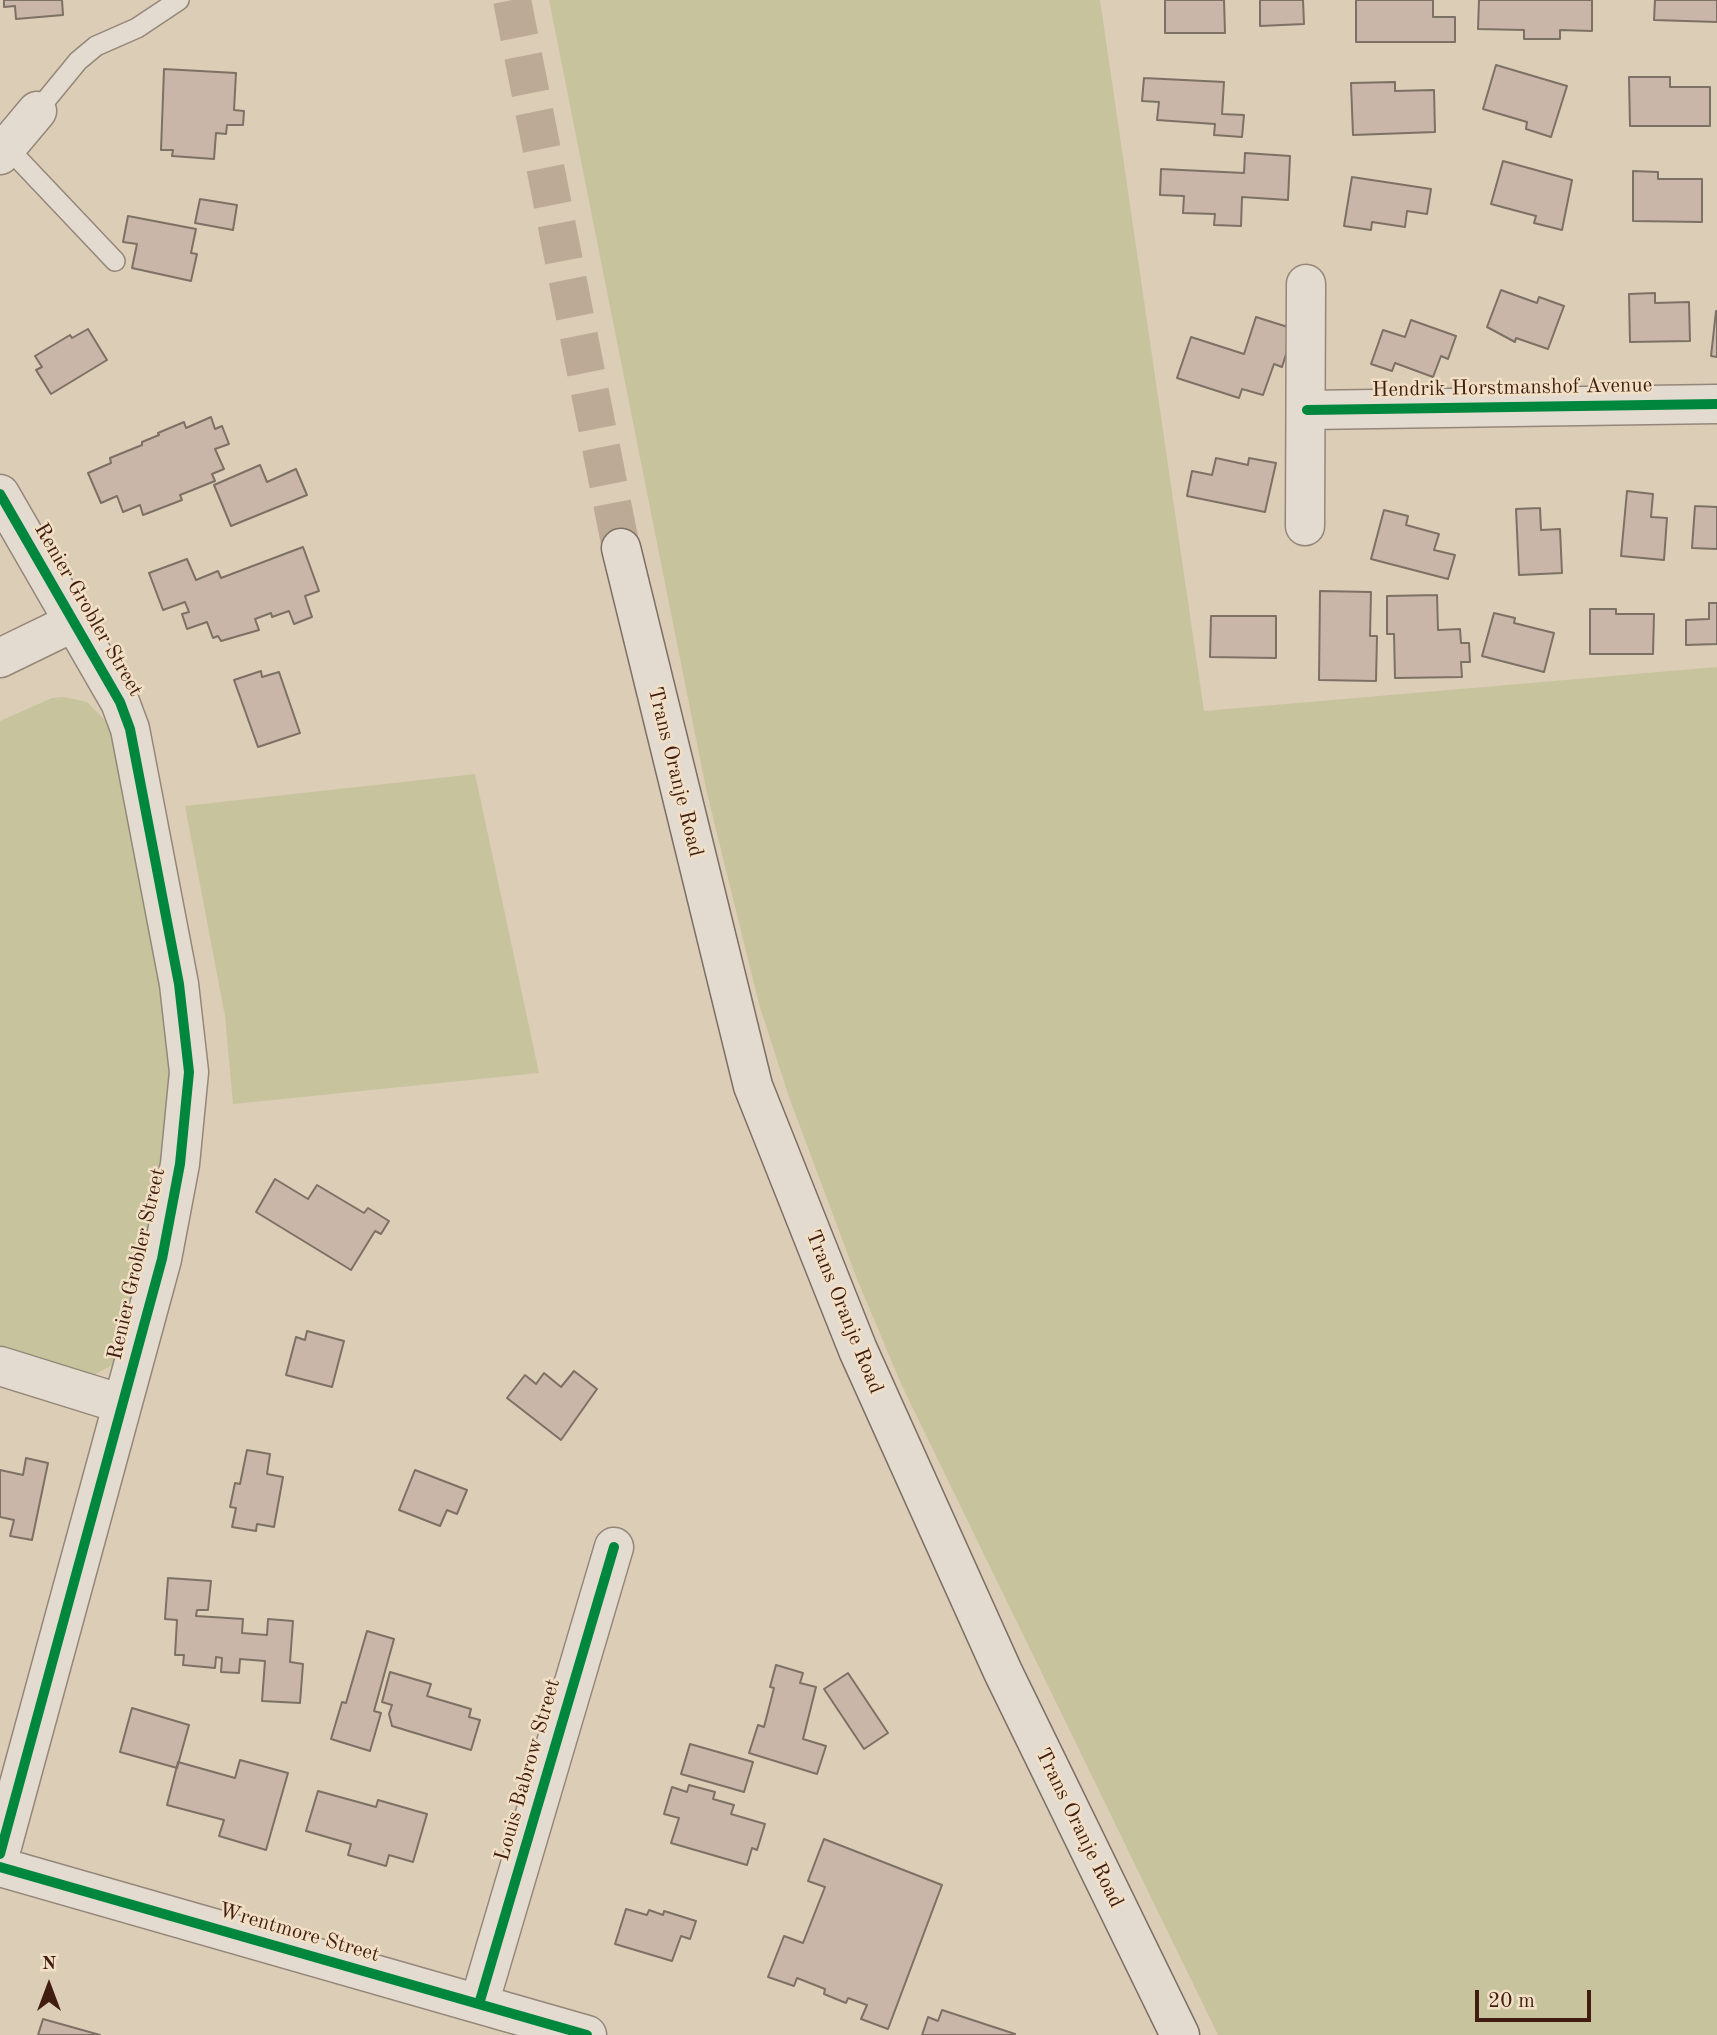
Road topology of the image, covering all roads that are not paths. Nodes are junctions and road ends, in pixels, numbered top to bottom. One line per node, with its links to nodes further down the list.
1 (179, 0): 2 (lane)
2 (37, 111): 3 (street)
3 (3, 151): 4 (lane)
4 (115, 261)
5 (1306, 284): 7 (street)
6 (1717, 404): 7 (street, Hendrik Horstmanshof Avenue)
7 (1307, 410): 9 (street)
8 (0, 494): 11 (street, Renier Grobler Street)
9 (1305, 526)
10 (621, 548): 20 (street, Trans Oranje Road)
11 (72, 623): 12 (street); 14 (street, Renier Grobler Street)
12 (0, 658)
13 (0, 1366): 14 (street)
14 (122, 1404): 16 (street, Renier Grobler Street)
15 (614, 1547): 18 (street, Louis Babrow Street)
16 (0, 1854)
17 (0, 1867): 18 (street, Wrentmore Street)
18 (479, 2004): 19 (street, Wrentmore Street)
19 (587, 2035)
20 (1180, 2035)

